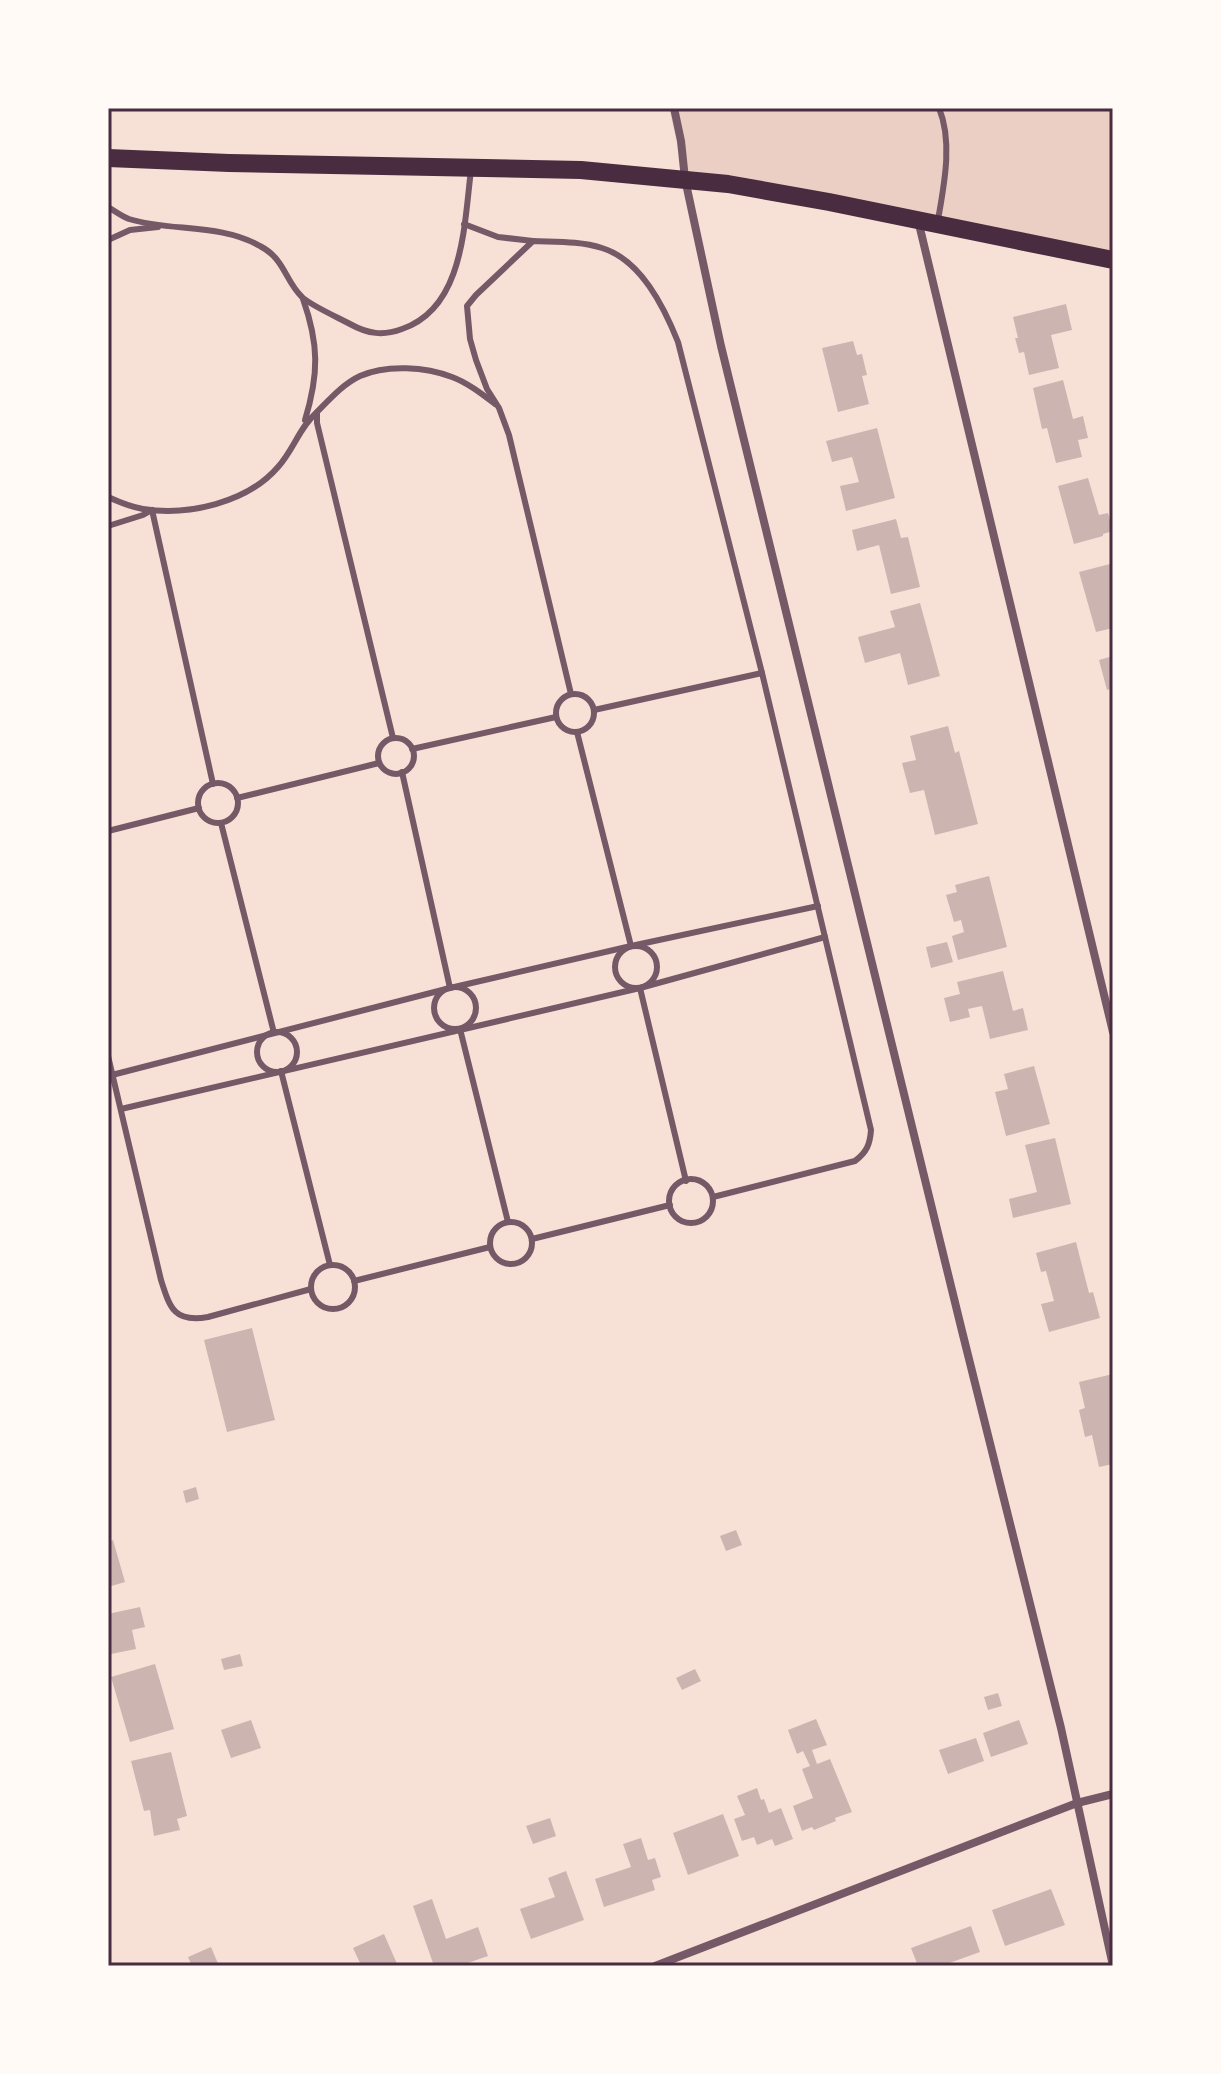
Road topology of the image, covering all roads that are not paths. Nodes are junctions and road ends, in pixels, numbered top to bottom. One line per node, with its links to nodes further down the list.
1 (674, 108): 5 (street)
2 (939, 108): 9 (lane)
3 (108, 158): 4 (main road)
4 (472, 168): 5 (main road); 8 (lane)
5 (685, 179): 7 (main road); 57 (street)
6 (108, 207): 10 (lane)
7 (918, 220): 9 (main road); 41 (street)
8 (464, 224): 12 (lane); 14 (lane)
9 (938, 224): 13 (main road)
10 (172, 226): 11 (lane); 14 (lane)
11 (108, 240)
12 (533, 241): 15 (lane); 21 (lane)
13 (1113, 260)
14 (302, 298): 17 (lane)
15 (499, 408): 16 (lane); 22 (lane)
16 (317, 412): 17 (lane); 26 (lane)
17 (304, 424): 19 (lane)
18 (108, 497): 19 (lane)
19 (152, 510): 20 (lane); 30 (lane)
20 (108, 526)
21 (762, 673): 23 (lane); 35 (lane)
22 (571, 694): 23 (lane); 24 (lane)
23 (594, 710): 25 (lane)
24 (556, 717): 25 (lane); 27 (lane)
25 (577, 732): 37 (lane)
26 (393, 738): 27 (lane); 28 (lane)
27 (412, 749): 29 (lane)
28 (379, 763): 29 (lane); 31 (lane)
29 (402, 772): 38 (lane)
30 (213, 784): 31 (lane); 32 (lane)
31 (237, 798): 33 (lane)
32 (199, 808): 33 (lane); 34 (lane)
33 (221, 823): 42 (lane)
34 (108, 831)
35 (818, 906): 36 (lane); 37 (lane)
36 (825, 937): 39 (lane); 48 (lane)
37 (631, 946): 38 (lane); 39 (lane); 39 (lane)
38 (450, 988): 40 (lane); 40 (lane); 42 (lane)
39 (640, 988): 40 (lane); 47 (lane)
40 (460, 1029): 44 (lane); 50 (lane)
41 (1113, 1032)
42 (274, 1033): 44 (lane); 44 (lane); 45 (lane)
43 (108, 1056): 45 (lane)
44 (281, 1071): 46 (lane); 53 (lane)
45 (112, 1075): 46 (lane)
46 (121, 1109): 55 (lane)
47 (686, 1181): 48 (lane); 49 (lane)
48 (713, 1197): 49 (lane)
49 (670, 1205): 51 (lane)
50 (508, 1222): 51 (lane); 52 (lane)
51 (532, 1239): 52 (lane)
52 (490, 1247): 54 (lane)
53 (330, 1265): 54 (lane); 55 (lane)
54 (354, 1281): 55 (lane)
55 (311, 1289)
56 (1113, 1794): 57 (street)
57 (1077, 1803): 58 (street); 59 (street)
58 (655, 1966)
59 (1113, 1966)

